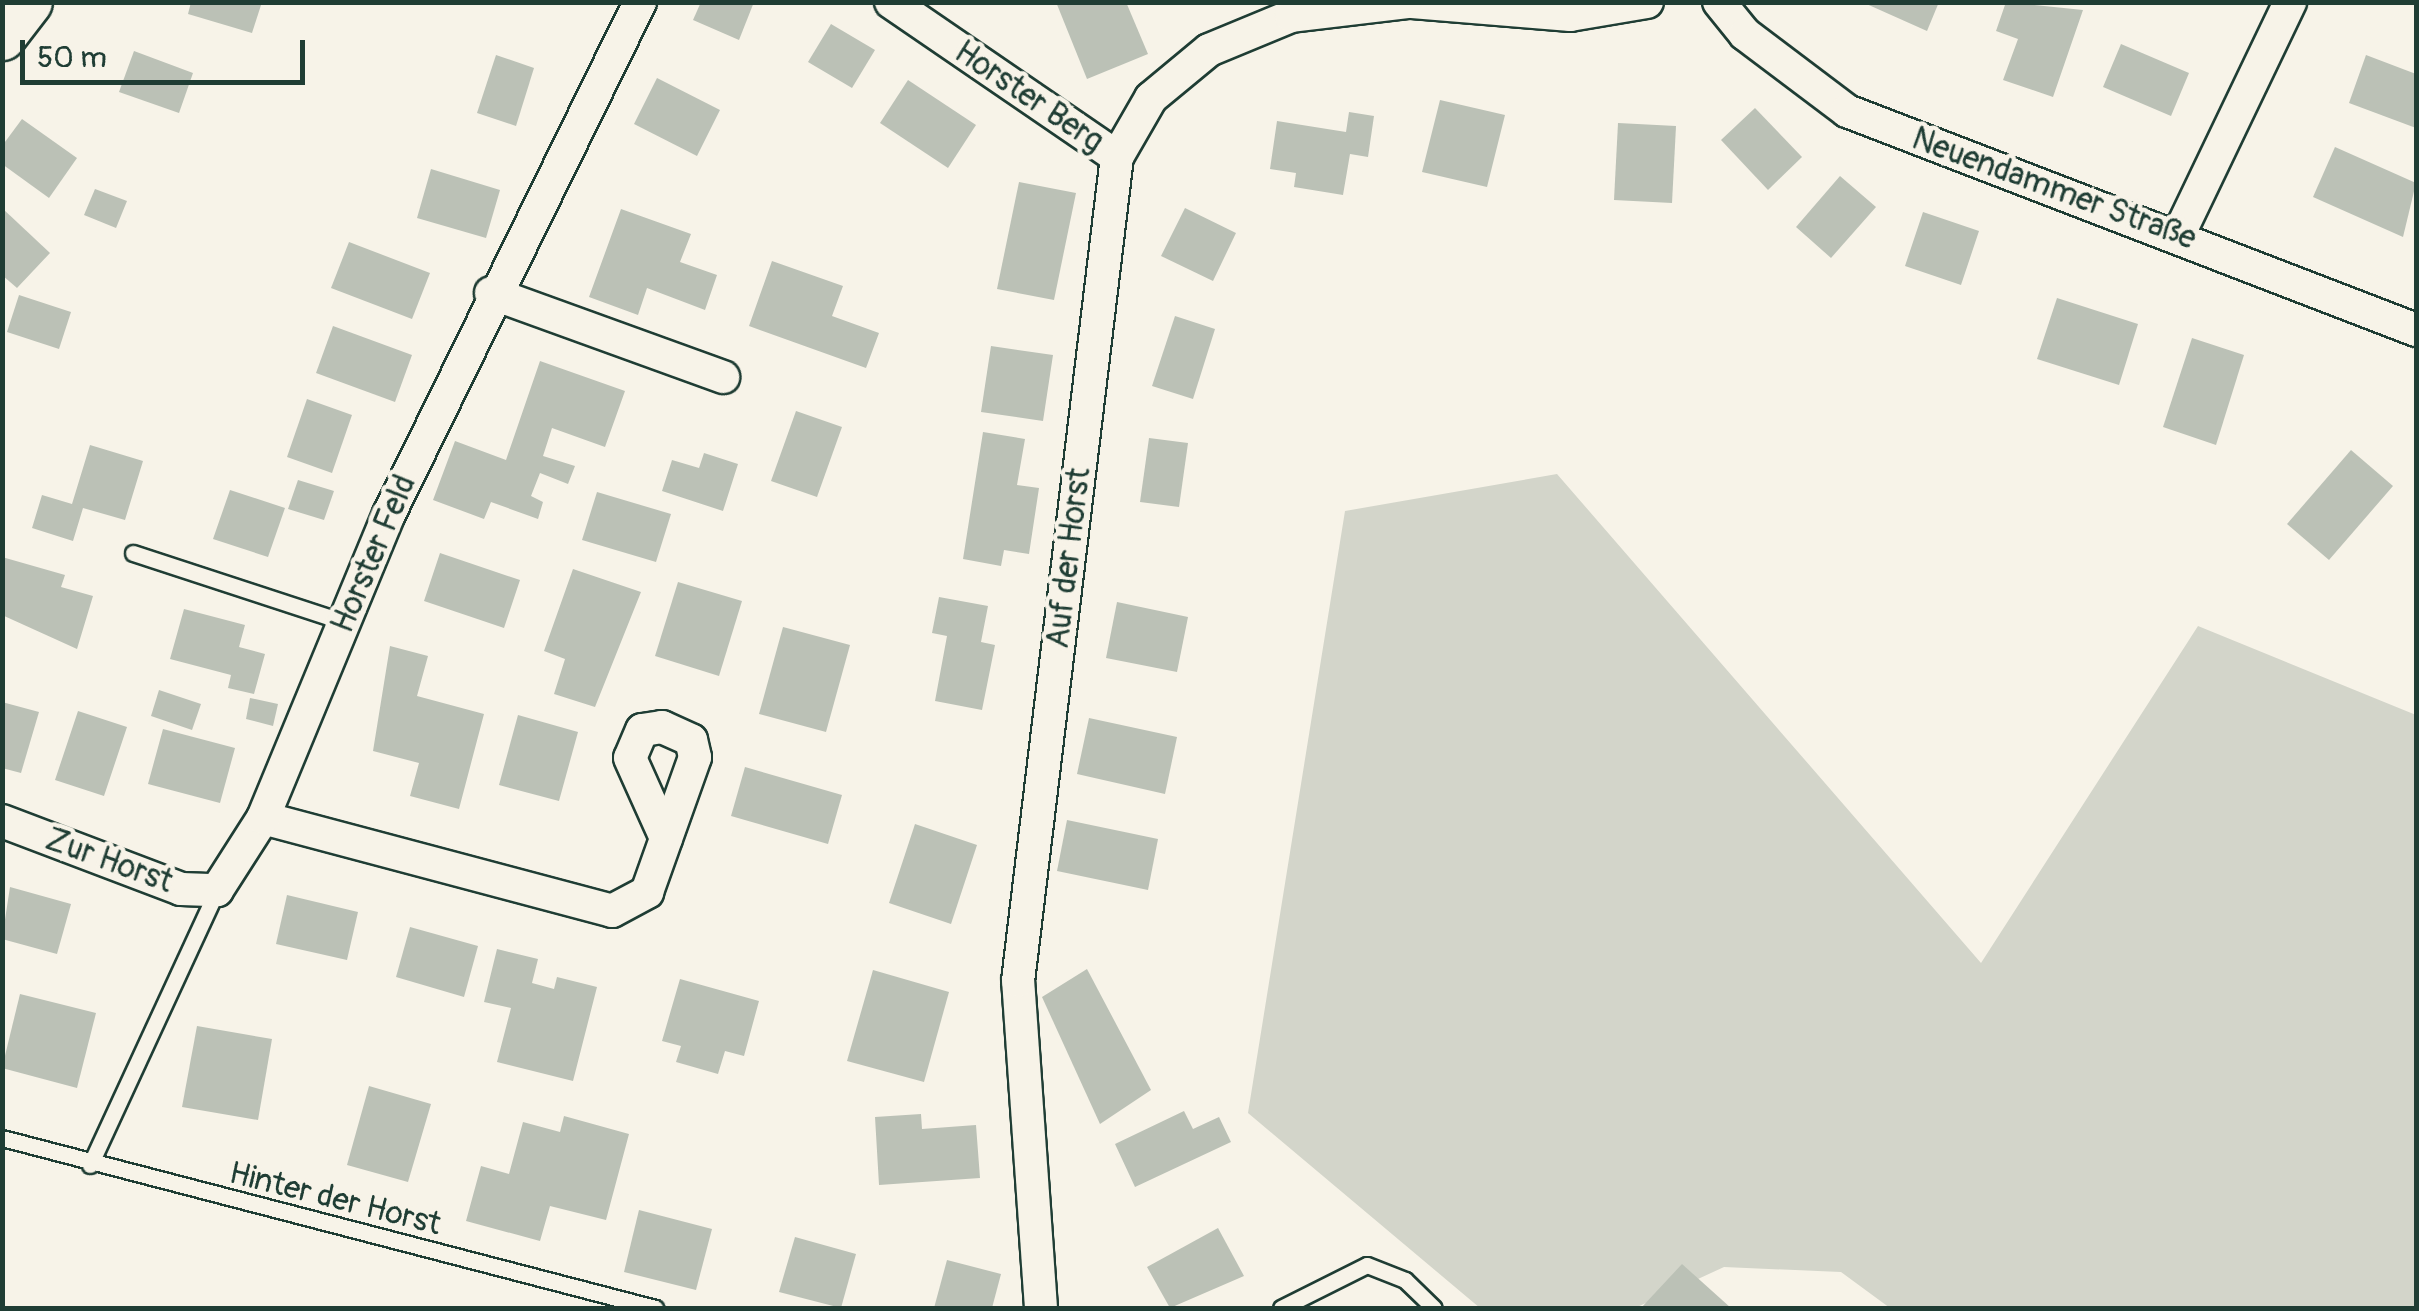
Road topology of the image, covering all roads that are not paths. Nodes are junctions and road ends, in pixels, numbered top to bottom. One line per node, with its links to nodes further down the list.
1 (29, 2): 8 (street)
2 (640, 2): 11 (street, Horster Feld)
3 (891, 2): 9 (street, Horster Berg)
4 (1410, 2): 5 (street, Auf der Horst); 9 (street, Auf der Horst)
5 (1648, 2)
6 (1719, 2): 10 (street, Neuendammer Straße)
7 (2290, 2): 10 (street)
8 (2, 37)
9 (1116, 157): 23 (street, Auf der Horst)
10 (2179, 234): 12 (street, Neuendammer Straße)
11 (492, 294): 13 (street); 15 (street, Horster Feld)
12 (2416, 330)
13 (723, 377)
14 (133, 553): 15 (lane)
15 (344, 622): 16 (street, Horster Feld)
16 (263, 818): 18 (street); 19 (street, Horster Feld)
17 (2, 822): 19 (street, Zur Horst)
18 (666, 838)
19 (217, 890): 21 (lane, Horster Feld)
20 (2, 1138): 21 (lane, Hinter der Horst)
21 (90, 1165): 22 (lane, Hinter der Horst)
22 (655, 1308)
23 (1041, 1308)
24 (1281, 1308): 25 (lane)
25 (1434, 1308)

